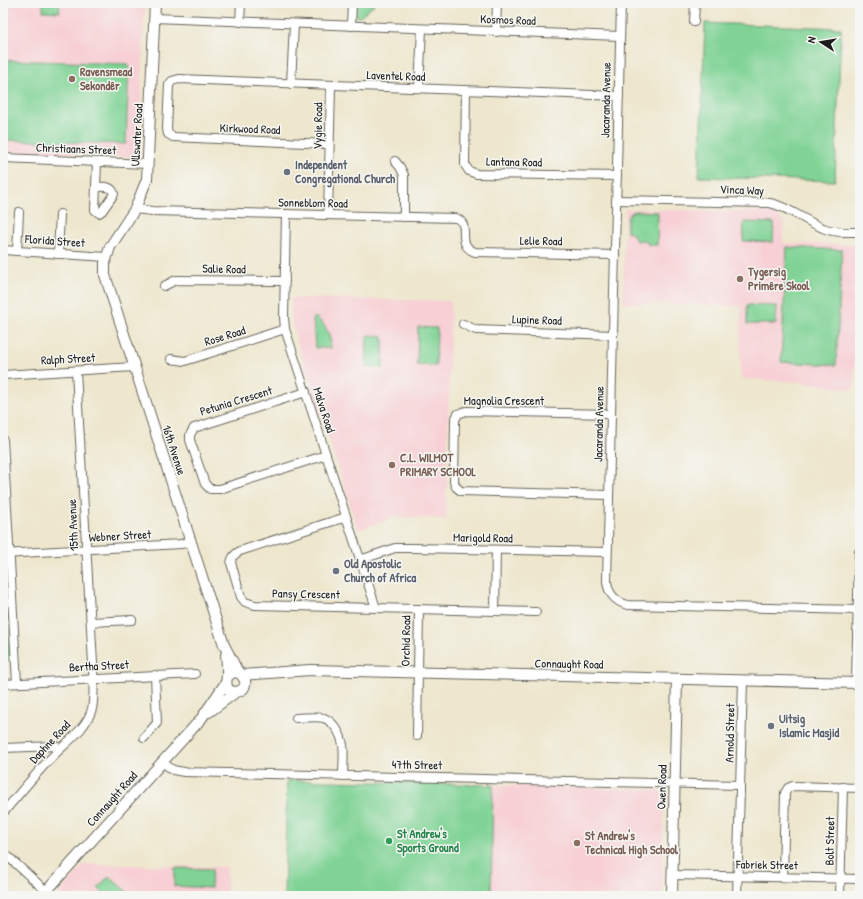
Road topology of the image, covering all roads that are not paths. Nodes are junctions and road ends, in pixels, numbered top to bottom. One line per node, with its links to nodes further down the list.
1 (155, 3): 7 (street, Ullswater Road)
2 (241, 3): 8 (street)
3 (352, 3): 11 (street)
4 (497, 3): 13 (street)
5 (621, 3): 14 (street, Jacaranda Avenue)
6 (694, 3): 9 (street)
7 (154, 18): 8 (street, Kosmos Road); 25 (street, Ullswater Road)
8 (240, 22): 10 (street, Kosmos Road)
9 (694, 22)
10 (294, 24): 11 (street, Kosmos Road); 15 (street)
11 (351, 26): 12 (street, Kosmos Road)
12 (422, 29): 13 (street, Kosmos Road); 17 (street)
13 (496, 32): 14 (street, Kosmos Road)
14 (620, 36): 19 (street, Jacaranda Avenue)
15 (291, 84): 16 (street, Laventel Road); 20 (street, Laventel Road)
16 (331, 85): 17 (street, Laventel Road); 21 (street, Vygie Road)
17 (419, 88): 18 (street, Laventel Road)
18 (466, 90): 19 (street, Laventel Road); 26 (street, Lantana Road)
19 (619, 96): 26 (street, Jacaranda Avenue)
20 (170, 136): 21 (street, Kirkwood Road)
21 (329, 144): 33 (street, Vygie Road)
22 (3, 158): 24 (street, Christiaans Street)
23 (395, 161): 34 (street)
24 (97, 162): 25 (street, Christiaans Street); 27 (street)
25 (148, 164): 29 (street, Ullswater Road)
26 (617, 176): 28 (street, Jacaranda Avenue)
27 (96, 187)
28 (616, 200): 35 (street, Vinca Way); 40 (street, Jacaranda Avenue)
29 (135, 209): 32 (street, Sonneblom Road); 41 (street, Ullswater Road)
30 (19, 212): 38 (street)
31 (60, 214): 39 (street)
32 (286, 214): 33 (street, Sonneblom Road); 42 (street, Malva Road)
33 (328, 215): 34 (street, Sonneblom Road)
34 (404, 217): 36 (street, Sonneblom Road)
35 (860, 232)
36 (467, 247): 40 (street, Lelie Road)
37 (3, 250): 38 (street, Florida Street)
38 (17, 251): 39 (street, Florida Street)
39 (58, 254): 41 (street, Florida Street)
40 (615, 255): 46 (street, Jacaranda Avenue)
41 (106, 257): 48 (street, 16th Avenue)
42 (285, 282): 43 (street, Salie Road); 45 (street, Malva Road)
43 (164, 286)
44 (463, 324): 46 (street, Lupine Road)
45 (285, 329): 47 (street, Rose Road); 51 (street, Malva Road)
46 (613, 335): 52 (street, Jacaranda Avenue)
47 (171, 359)
48 (134, 367): 49 (street, Ralph Street); 57 (street, 16th Avenue)
49 (76, 371): 50 (street, Ralph Street); 58 (street, 15th Avenue)
50 (3, 375)
51 (306, 392): 54 (street, Malva Road); 54 (street, Petunia Crescent)
52 (611, 414): 55 (street, Jacaranda Avenue); 55 (street, Magnolia Crescent)
53 (3, 440): 62 (street)
54 (326, 455): 56 (street, Malva Road)
55 (609, 495): 60 (street, Jacaranda Avenue)
56 (346, 517): 63 (street, Malva Road); 64 (street, Pansy Crescent)
57 (190, 542): 58 (street, Webner Street); 71 (street, 16th Avenue)
58 (86, 550): 62 (street, Webner Street); 70 (street, 15th Avenue)
59 (496, 550): 60 (street, Marigold Road); 63 (street, Marigold Road); 67 (street)
60 (607, 552): 66 (street, Jacaranda Avenue)
61 (860, 552): 66 (street)
62 (6, 554): 81 (street)
63 (360, 560): 64 (street, Malva Road)
64 (376, 608): 65 (street, Pansy Crescent)
65 (419, 609): 67 (street, Pansy Crescent); 73 (street, Orchid Road)
66 (858, 610): 82 (street)
67 (495, 611): 68 (street, Pansy Crescent)
68 (536, 612)
69 (132, 620): 70 (street)
70 (91, 622): 77 (street, 15th Avenue)
71 (226, 651): 75 (street, 16th Avenue); 79 (street, 16th Avenue)
72 (278, 672): 73 (street, Connaught Road); 75 (street, Connaught Road); 84 (street, Connaught Road)
73 (418, 673): 78 (street, Connaught Road); 87 (street, Orchid Road)
74 (195, 674): 76 (street, Bertha Street)
75 (240, 674): 79 (street); 84 (street)
76 (155, 675): 77 (street, Bertha Street); 88 (street)
77 (93, 679): 81 (street, Bertha Street); 90 (street, Daphne Road)
78 (678, 679): 80 (street, Connaught Road); 93 (street, Owen Road)
79 (226, 680): 84 (street); 86 (street, Connaught Road)
80 (743, 680): 82 (street, Connaught Road); 94 (street, Arnold Street)
81 (17, 683): 83 (street, Bertha Street)
82 (858, 683)
83 (3, 684)
84 (240, 689): 86 (street, Connaught Road)
85 (296, 718): 92 (street)
86 (201, 719): 91 (street, Connaught Road)
87 (417, 736)
88 (144, 738)
89 (3, 748): 90 (street)
90 (60, 749): 97 (street, Daphne Road)
91 (162, 762): 92 (street, 47th Street); 104 (street, Connaught Road)
92 (343, 776): 93 (street, 47th Street)
93 (675, 783): 94 (street); 99 (street, Owen Road)
94 (740, 785): 100 (street, Arnold Street)
95 (843, 787): 96 (street); 101 (street); 102 (street, Bolt Street)
96 (860, 788)
97 (3, 813)
98 (3, 852): 104 (street)
99 (673, 875): 100 (street, Fabriek Street); 105 (street, Owen Road)
100 (737, 876): 101 (street, Fabriek Street); 106 (street, Arnold Street)
101 (783, 877): 102 (street, Fabriek Street)
102 (841, 879): 103 (street, Fabriek Street); 107 (street, Bolt Street)
103 (860, 879)
104 (44, 894)
105 (672, 896)
106 (737, 896)
107 (840, 896)

